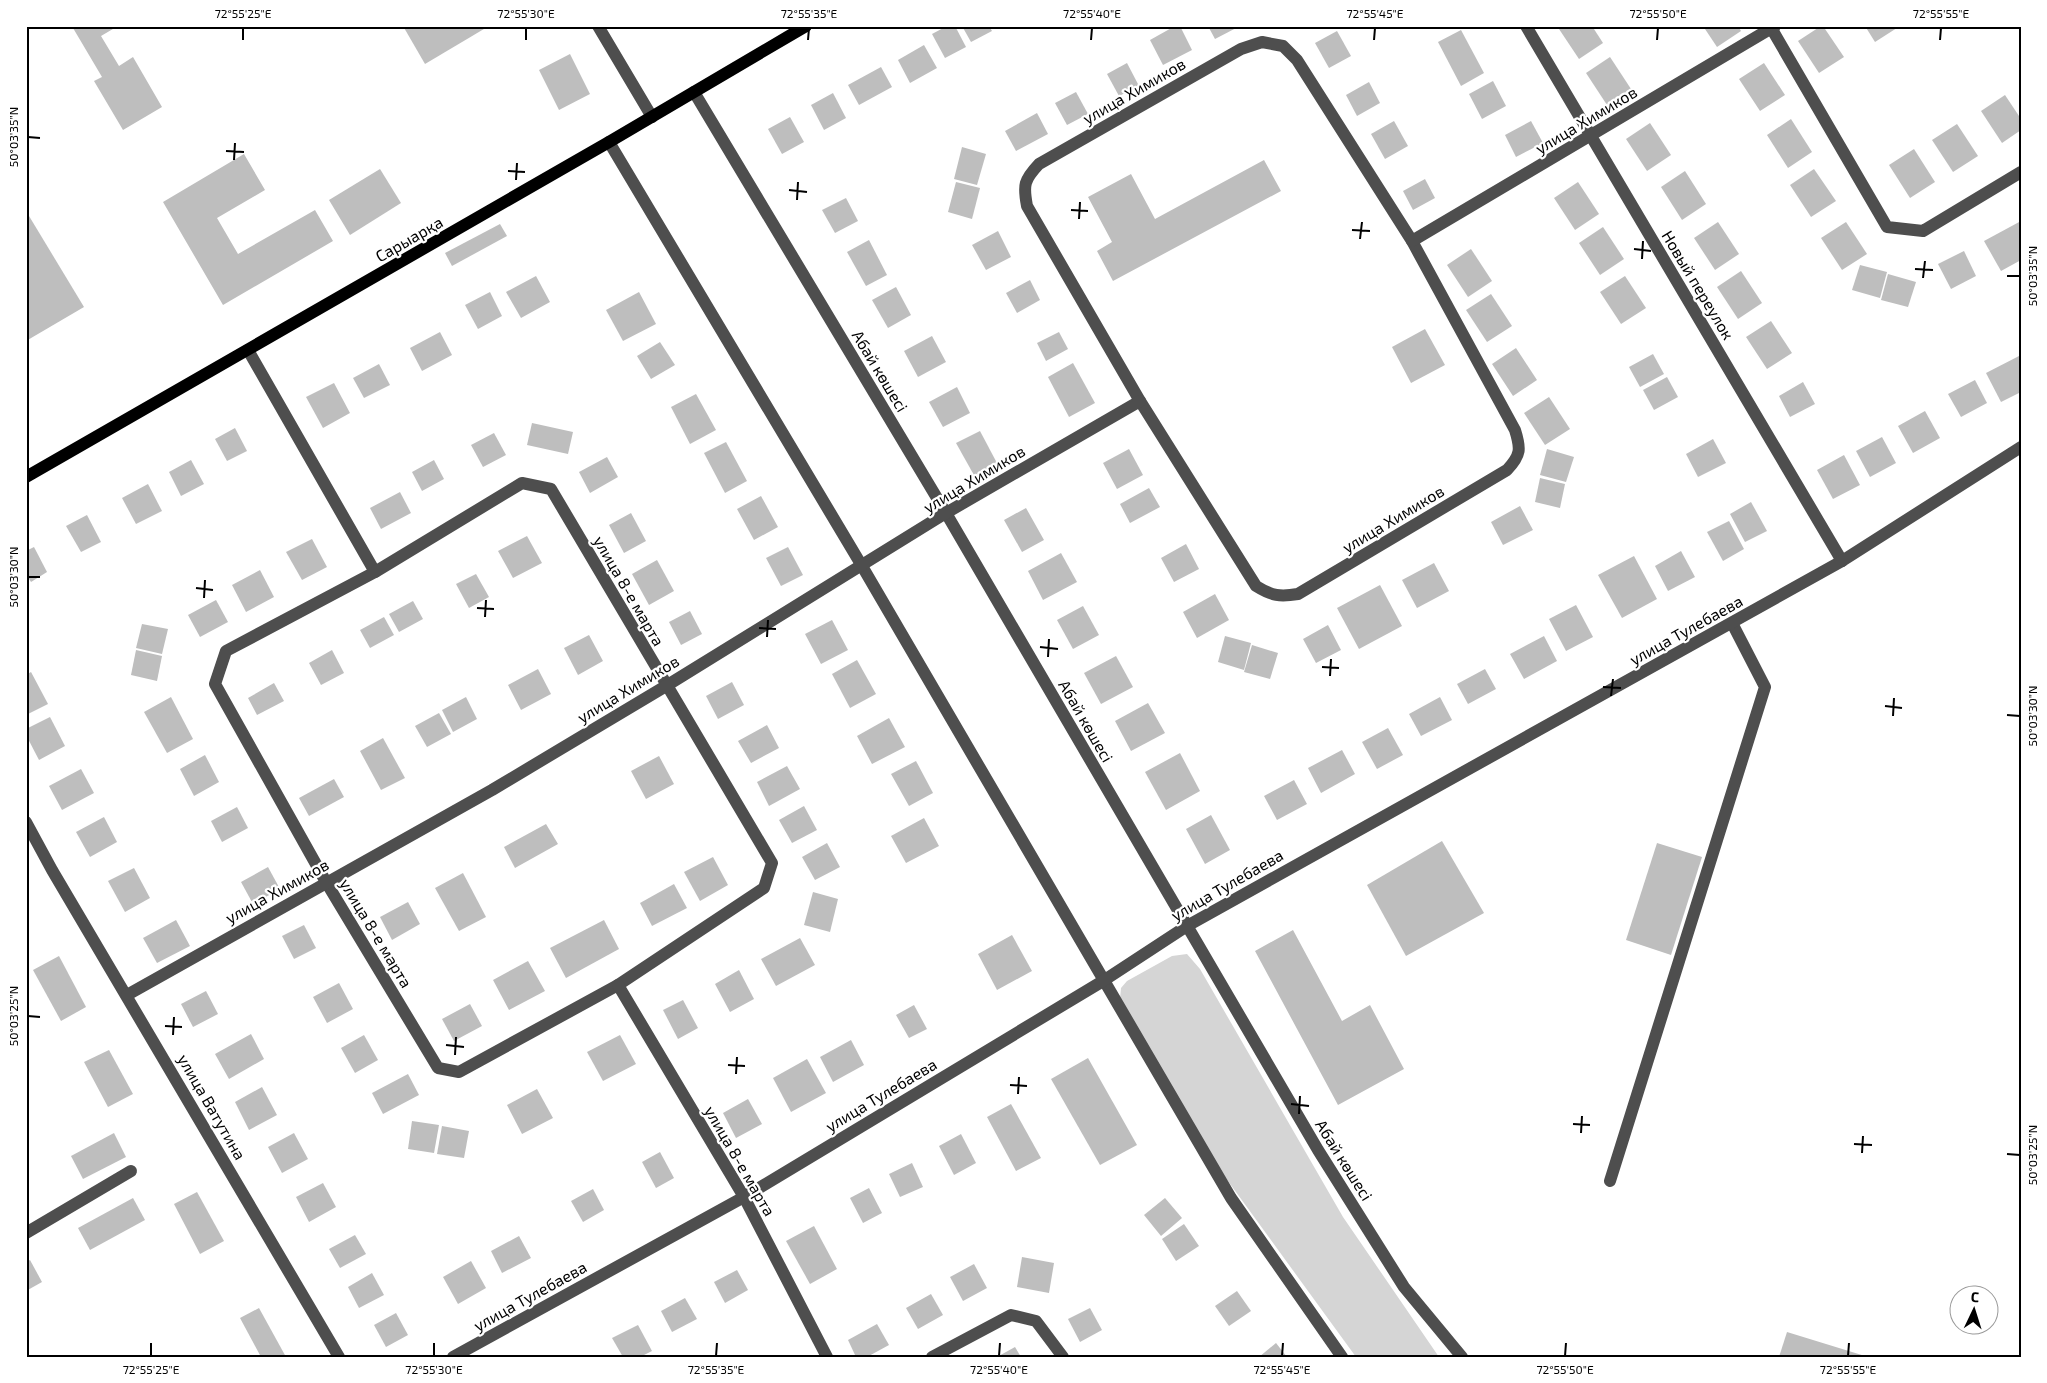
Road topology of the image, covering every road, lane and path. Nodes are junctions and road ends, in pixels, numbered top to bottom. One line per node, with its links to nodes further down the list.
1 (598, 26): 6 (street)
2 (806, 26): 5 (main road, Сарыарқа)
3 (1526, 26): 7 (street, Новый переулок)
4 (1772, 27): 7 (street, улица Химиков); 9 (street)
5 (694, 92): 6 (main road, Сарыарқа); 15 (street, Абай көшесі)
6 (652, 117): 8 (main road, Сарыарқа)
7 (1592, 136): 10 (street, улица Химиков); 16 (street, Новый переулок)
8 (609, 142): 11 (main road, Сарыарқа); 17 (street)
9 (2021, 172)
10 (1412, 241): 12 (street, улица Химиков); 12 (street, улица Химиков)
11 (248, 350): 14 (main road, Сарыарқа); 18 (street)
12 (1140, 401): 15 (street, улица Химиков)
13 (2021, 447): 16 (street, улица Тулебаева)
14 (26, 477)
15 (946, 513): 17 (street, улица Химиков); 23 (street, Абай көшесі)
16 (1842, 560): 19 (street, улица Тулебаева)
17 (862, 566): 20 (street, улица Химиков); 24 (street)
18 (375, 572): 20 (street, улица 8-е марта); 22 (street, улица 8-е марта)
19 (1732, 623): 23 (street, улица Тулебаева); 28 (street)
20 (666, 686): 22 (street, улица Химиков); 25 (street, улица 8-е марта)
21 (26, 822): 26 (street, улица Ватутина)
22 (326, 882): 25 (street, улица 8-е марта); 26 (street, улица Химиков)
23 (1187, 926): 24 (street, улица Тулебаева); 37 (street, Абай көшесі)
24 (1103, 981): 29 (street, улица Тулебаева); 36 (street)
25 (618, 985): 29 (street, улица 8-е марта)
26 (126, 995): 31 (street, улица Ватутина)
27 (131, 1171): 30 (street)
28 (1610, 1181)
29 (744, 1197): 32 (street, улица Тулебаева); 33 (street, улица 8-е марта)
30 (26, 1233)
31 (339, 1357)
32 (453, 1357)
33 (827, 1357)
34 (932, 1357): 35 (street)
35 (1063, 1357)
36 (1342, 1357)
37 (1462, 1357)

